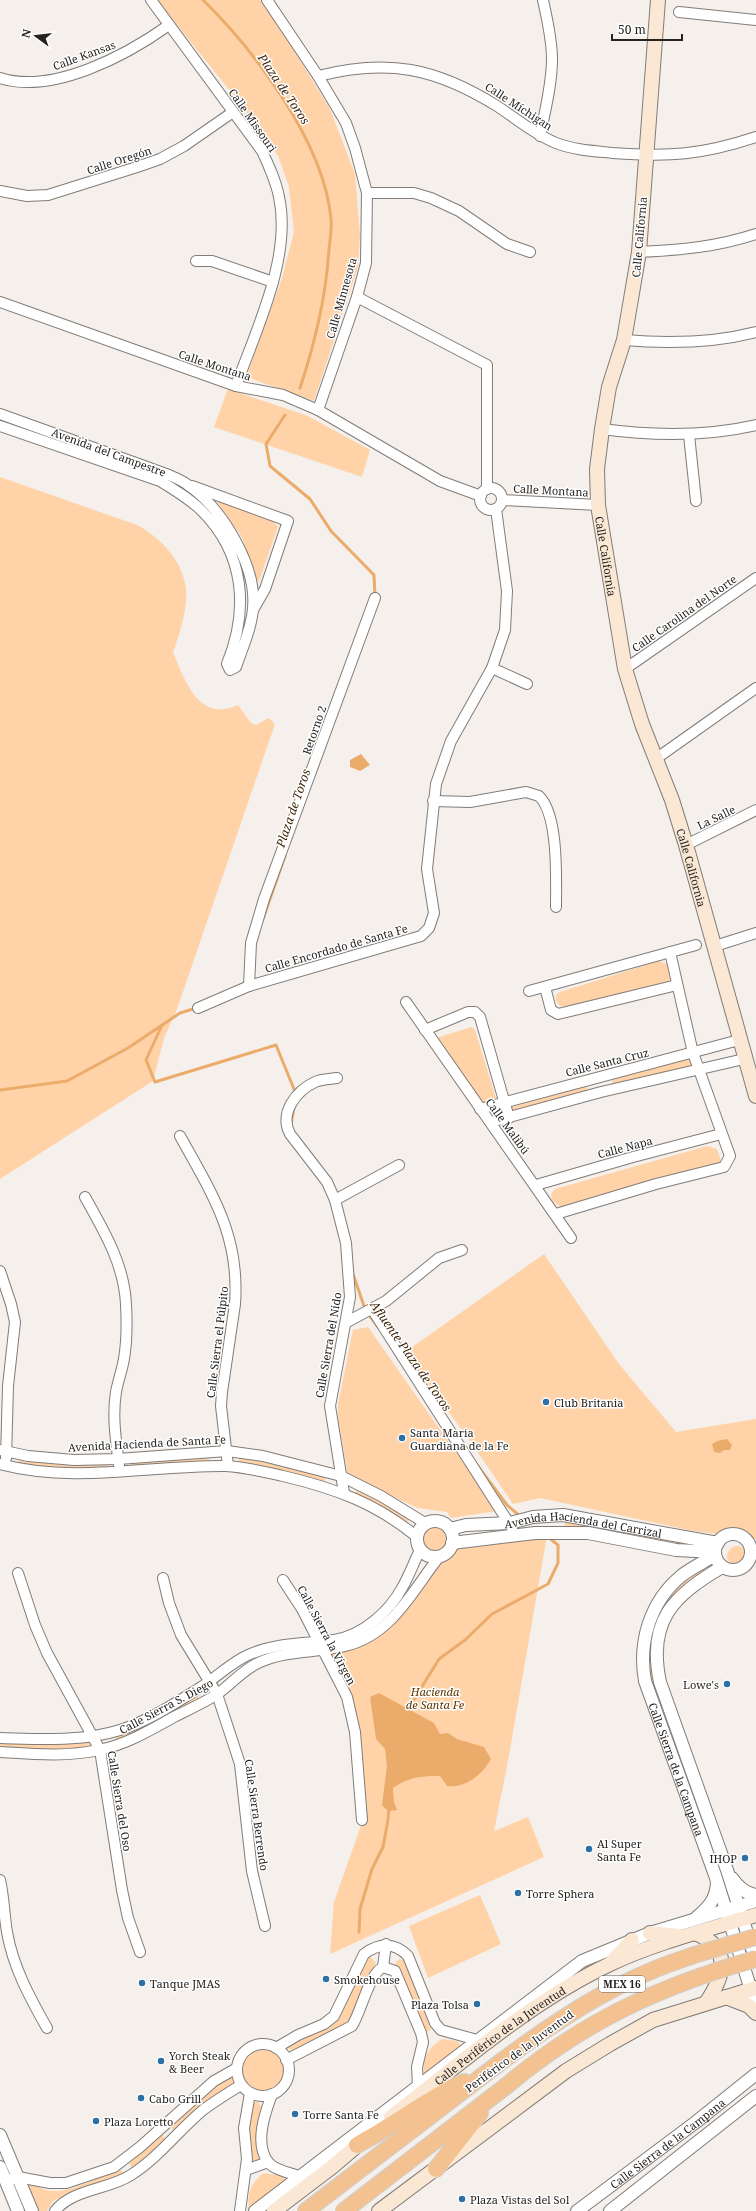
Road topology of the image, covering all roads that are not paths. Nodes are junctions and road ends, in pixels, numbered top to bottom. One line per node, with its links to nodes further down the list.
1 (151, 0): 7 (street, Calle Missouri)
2 (267, 0): 8 (street, Calle Minnesota)
3 (543, 0): 11 (street)
4 (658, 0): 13 (main road, Calle California)
5 (679, 12): 6 (street)
6 (756, 20)
7 (170, 25): 9 (street, Calle Kansas); 10 (street, Calle Missouri)
8 (318, 76): 11 (street, Calle Míchigan); 15 (street, Calle Minnesota)
9 (0, 78)
10 (234, 112): 14 (street, Calle Oregón); 20 (street, Calle Missouri)
11 (540, 136): 13 (street, Calle Míchigan)
12 (756, 137): 13 (street, Calle Míchigan)
13 (645, 155): 18 (main road, Calle California)
14 (0, 191)
15 (367, 193): 17 (street); 21 (street, Calle Minnesota)
16 (756, 234): 18 (street)
17 (530, 252)
18 (639, 252): 24 (main road, Calle California)
19 (196, 262): 20 (street)
20 (272, 282): 25 (street, Calle Missouri)
21 (357, 297): 26 (street, Calle Minnesota); 35 (street)
22 (0, 302): 25 (street, Calle Montana)
23 (756, 332): 24 (street)
24 (624, 340): 31 (main road, Calle California)
25 (236, 386): 26 (street, Calle Montana)
26 (318, 410): 35 (street, Calle Montana)
27 (0, 414): 28 (street, Avenida del Campestre)
28 (25, 423): 32 (street); 34 (street, Avenida del Campestre)
29 (756, 425): 33 (street)
30 (0, 426): 32 (street, Avenida del Campestre)
31 (602, 429): 33 (street); 38 (main road, Calle California)
32 (21, 434): 40 (street, Avenida del Campestre)
33 (690, 435): 37 (street)
34 (189, 485): 40 (street, Avenida del Campestre); 43 (street, Avenida del Campestre)
35 (484, 492): 36 (street); 39 (street)
36 (502, 500): 38 (street, Calle Montana); 39 (street)
37 (696, 502)
38 (598, 505): 46 (main road, Calle California)
39 (496, 509): 45 (street, Calle Encordado de Santa Fe)
40 (223, 530): 43 (street, Avenida del Campestre); 44 (street, Avenida del Campestre)
41 (756, 578): 46 (street, Calle Carolina del Norte)
42 (375, 598): 59 (street, Retorno 2)
43 (253, 609): 44 (street, Avenida del Campestre); 44 (street, Avenida del Campestre)
44 (240, 623)
45 (492, 668): 47 (street); 50 (street, Calle Encordado de Santa Fe)
46 (626, 669): 49 (main road, Calle California)
47 (527, 684)
48 (756, 688): 49 (street)
49 (657, 758): 52 (main road, Calle California)
50 (433, 801): 53 (street); 59 (street, Calle Encordado de Santa Fe)
51 (755, 812): 52 (street, La Salle)
52 (686, 845): 56 (main road, Calle California)
53 (556, 907)
54 (756, 933): 56 (street)
55 (696, 945): 57 (street)
56 (715, 946): 65 (main road, Calle California)
57 (670, 952): 58 (street); 60 (street)
58 (677, 985): 60 (street); 66 (street)
59 (249, 986): 63 (street, Calle Encordado de Santa Fe)
60 (545, 987): 61 (street)
61 (529, 991)
62 (406, 1002): 64 (street, Calle Malibú)
63 (198, 1008)
64 (425, 1030): 73 (street, Calle Malibú); 74 (street, Calle Malibú)
65 (739, 1040): 66 (street, Calle Santa Cruz); 67 (main road, Calle California)
66 (693, 1053): 68 (street); 69 (street, Calle Santa Cruz)
67 (744, 1059): 68 (street); 72 (main road, Calle California)
68 (699, 1069): 71 (street); 77 (street)
69 (598, 1076): 71 (street); 73 (street, Calle Santa Cruz)
70 (337, 1078): 82 (street, Calle Sierra del Nido)
71 (601, 1092): 75 (street)
72 (756, 1096)
73 (505, 1102): 74 (street, Calle Santa Cruz); 75 (street, Calle Malibú)
74 (480, 1109): 76 (street, Calle Malibú)
75 (509, 1118): 76 (street)
76 (491, 1122): 80 (street, Calle Malibú)
77 (721, 1134): 80 (street, Calle Napa); 83 (street)
78 (180, 1136): 90 (street, Calle Sierra el Púlpito)
79 (400, 1165): 82 (street)
80 (536, 1185): 83 (street, Calle Malibú)
81 (85, 1197): 91 (street)
82 (336, 1200): 88 (street, Calle Sierra del Nido)
83 (556, 1214): 84 (street, Calle Malibú)
84 (571, 1238)
85 (462, 1250): 87 (street)
86 (0, 1271): 89 (street)
87 (372, 1309): 88 (street); 99 (street)
88 (346, 1322): 95 (street, Calle Sierra del Nido)
89 (3, 1451): 91 (street, Avenida Hacienda de Santa Fe); 92 (street)
90 (227, 1451): 91 (street, Avenida Hacienda de Santa Fe); 93 (street, Calle Sierra el Púlpito); 95 (street, Avenida Hacienda de Santa Fe)
91 (118, 1459): 94 (street)
92 (2, 1465): 94 (street)
93 (228, 1466): 94 (street); 96 (street)
94 (120, 1473)
95 (341, 1476): 96 (street, Calle Sierra del Nido); 98 (street, Avenida Hacienda de Santa Fe)
96 (344, 1494): 103 (street)
97 (548, 1515): 99 (street, Avenida Hacienda del Carrizal); 101 (street); 108 (street, Avenida Hacienda del Carrizal)
98 (425, 1523): 100 (street); 103 (street)
99 (510, 1523): 100 (street, Avenida Hacienda del Carrizal); 102 (street)
100 (450, 1529): 104 (street)
101 (549, 1533): 102 (street, Avenida Hacienda del Carrizal); 107 (street, Avenida Hacienda del Carrizal)
102 (515, 1536): 104 (street, Avenida Hacienda del Carrizal)
103 (416, 1537): 106 (street)
104 (452, 1543): 109 (street)
105 (753, 1547): 108 (street); 110 (street)
106 (420, 1550): 109 (street); 116 (street, Calle Sierra S. Diego)
107 (676, 1550): 108 (street, Avenida Hacienda del Carrizal); 113 (street)
108 (716, 1550): 111 (street); 113 (street, Calle Sierra de la Campana)
109 (439, 1557): 116 (street, Calle Sierra S. Diego)
110 (752, 1562): 111 (street)
111 (722, 1567): 119 (street, Calle Sierra de la Campana)
112 (18, 1573): 121 (street, Calle Sierra del Oso)
113 (686, 1573): 120 (street, Calle Sierra de la Campana)
114 (164, 1578): 117 (street, Calle Sierra Berrendo)
115 (283, 1580): 116 (street, Calle Sierra la Vírgen)
116 (320, 1645): 117 (street, Calle Sierra S. Diego); 118 (street, Calle Sierra S. Diego); 125 (street, Calle Sierra la Vírgen)
117 (210, 1682): 118 (street, Calle Sierra Berrendo); 121 (street, Calle Sierra S. Diego)
118 (217, 1694): 123 (street, Calle Sierra S. Diego); 134 (street, Calle Sierra Berrendo)
119 (670, 1710): 120 (street); 126 (street, Calle Sierra de la Campana)
120 (657, 1716): 127 (street, Calle Sierra de la Campana)
121 (94, 1736): 122 (street, Calle Sierra S. Diego); 123 (street, Calle Sierra del Oso)
122 (0, 1738)
123 (100, 1750): 124 (street, Calle Sierra S. Diego); 140 (street, Calle Sierra del Oso)
124 (0, 1752)
125 (362, 1820)
126 (714, 1833): 127 (street); 128 (street, Calle Sierra de la Campana)
127 (702, 1838): 130 (street, Calle Sierra de la Campana)
128 (727, 1870): 131 (street); 133 (street, Calle Sierra de la Campana)
129 (0, 1880): 149 (street)
130 (718, 1882): 133 (street, Calle Sierra de la Campana); 135 (street)
131 (756, 1895)
132 (756, 1901): 133 (street)
133 (739, 1914): 135 (main road, Calle Periférico de la Juventud); 141 (street, Calle Sierra de la Campana); 144 (street, Calle Sierra de la Campana)
134 (265, 1926)
135 (691, 1930): 136 (main road); 136 (street); 142 (main road, Calle Periférico de la Juventud); 146 (main road)
136 (650, 1933): 138 (street)
137 (756, 1937): 153 (highway, Periférico de la Juventud / MEX 16, bridge)
138 (632, 1940): 142 (main road); 150 (street)
139 (386, 1944): 143 (street); 150 (street); 151 (street)
140 (140, 1952)
141 (756, 1960): 158 (highway, Periférico de la Juventud / MEX 16, bridge)
142 (610, 1964): 163 (main road, Calle Periférico de la Juventud)
143 (383, 1967): 152 (street); 157 (street)
144 (753, 1989): 145 (main road); 147 (street, Calle Sierra de la Campana)
145 (726, 1997): 146 (main road); 148 (main road)
146 (706, 2003): 168 (main road)
147 (756, 2006)
148 (756, 2013)
149 (47, 2028)
150 (477, 2040): 157 (street)
151 (276, 2048): 152 (street); 154 (street)
152 (286, 2060): 160 (street)
153 (497, 2065): 163 (highway); 182 (highway, Periférico de la Juventud / MEX 16)
154 (237, 2068): 156 (street); 164 (street)
155 (756, 2074): 166 (street, Calle Sierra de la Campana)
156 (241, 2084): 159 (street); 170 (street)
157 (418, 2086): 171 (street)
158 (501, 2090): 168 (highway); 183 (highway, Periférico de la Juventud / MEX 16)
159 (250, 2092): 160 (street); 169 (street)
160 (272, 2094): 165 (street)
161 (756, 2096): 173 (street, Calle Sierra de la Campana)
162 (0, 2135): 172 (street)
163 (357, 2144): 181 (main road, Calle Periférico de la Juventud)
164 (122, 2161): 170 (street); 172 (street)
165 (268, 2162): 169 (street); 171 (street)
166 (637, 2164): 173 (street); 174 (street, Calle Sierra de la Campana)
167 (0, 2167): 172 (street)
168 (436, 2168): 184 (main road)
169 (246, 2170): 179 (street)
170 (130, 2176): 178 (street)
171 (299, 2176): 180 (street)
172 (12, 2179): 176 (street); 177 (street)
173 (649, 2181): 175 (street, Calle Sierra de la Campana)
174 (606, 2189): 175 (street); 185 (street, Calle Sierra de la Campana)
175 (614, 2208)
176 (18, 2211)
177 (32, 2211)
178 (55, 2211)
179 (240, 2211)
180 (255, 2211)
181 (274, 2211)
182 (306, 2211)
183 (344, 2211)
184 (379, 2211)
185 (577, 2211)

